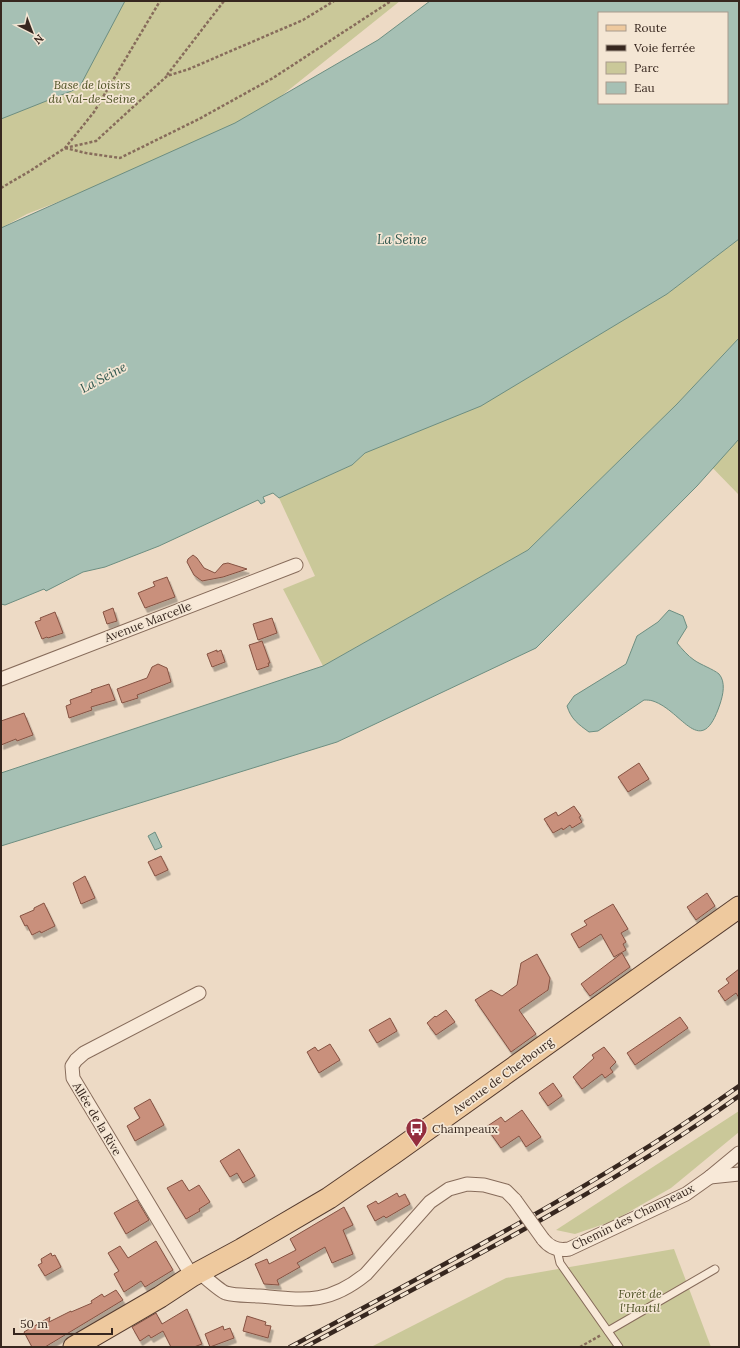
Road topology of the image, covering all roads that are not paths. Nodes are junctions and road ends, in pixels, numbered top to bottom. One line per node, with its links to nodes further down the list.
1 (296, 565): 2 (street, Avenue Marcelle)
2 (1, 680)
3 (739, 907): 10 (main road, Avenue de Cherbourg)
4 (199, 993): 10 (street, Allée de la Rive)
5 (739, 1153): 7 (street, Chemin des Champeaux)
6 (739, 1174): 7 (street)
7 (710, 1177): 8 (street, Chemin des Champeaux)
8 (557, 1250): 10 (street, Chemin des Champeaux, bridge); 11 (lane)
9 (715, 1269): 11 (lane)
10 (195, 1274): 12 (main road, Avenue de Cherbourg)
11 (608, 1331): 13 (lane)
12 (74, 1347)
13 (619, 1347)

